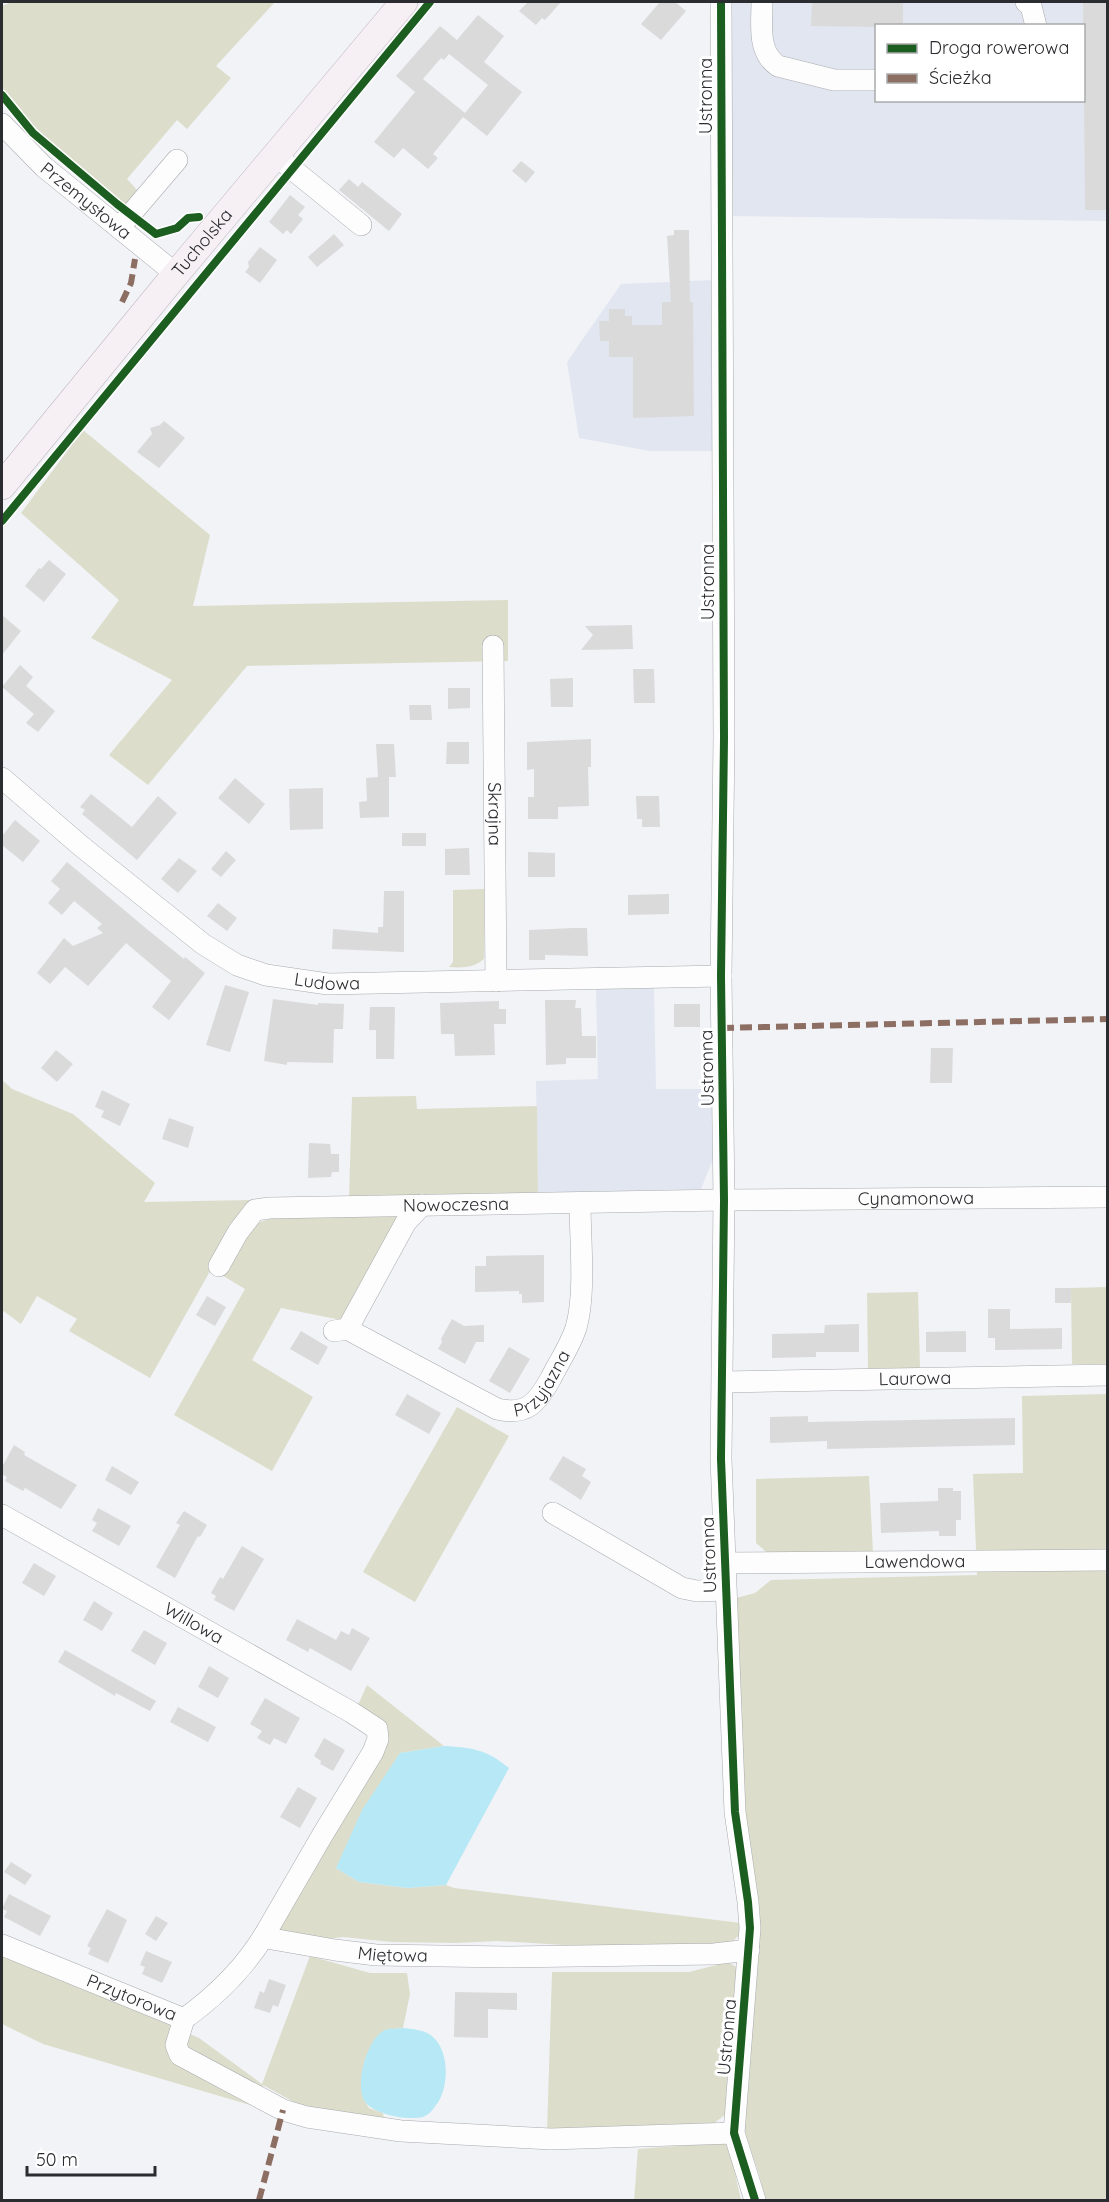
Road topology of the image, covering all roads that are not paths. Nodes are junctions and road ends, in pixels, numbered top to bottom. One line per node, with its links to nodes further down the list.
1 (722, 2): 16 (street, Ustronna)
2 (762, 2): 6 (street)
3 (1026, 2): 5 (street)
4 (395, 5): 8 (main road, Tucholska)
5 (1036, 24)
6 (875, 80)
7 (2, 124): 11 (street, Przemysłowa)
8 (275, 155): 10 (street); 12 (main road, Tucholska)
9 (177, 160): 11 (street)
10 (361, 225)
11 (119, 228): 12 (street, Przemysłowa)
12 (176, 274): 13 (main road, Tucholska)
13 (2, 486)
14 (493, 646): 17 (street, Skrajna)
15 (2, 778): 17 (street, Ludowa)
16 (721, 976): 17 (street, Ludowa); 19 (street, Ustronna)
17 (496, 981)
18 (1107, 1197): 19 (street, Cynamonowa)
19 (724, 1200): 20 (street, Nowoczesna); 24 (street, Ustronna)
20 (580, 1203): 21 (street, Nowoczesna); 21 (street, Przyjazna)
21 (422, 1205): 22 (street, Nowoczesna)
22 (219, 1266)
23 (1107, 1375): 24 (street, Laurowa)
24 (723, 1382): 28 (street, Ustronna)
25 (554, 1513): 29 (street)
26 (2, 1515): 30 (street, Willowa)
27 (1107, 1560): 28 (street, Lawendowa)
28 (725, 1563): 29 (street, Ustronna)
29 (725, 1590): 32 (street, Ustronna)
30 (265, 1934): 32 (street, Miętowa); 33 (street)
31 (2, 1945): 33 (street, Przytorowa)
32 (749, 1950): 34 (street, Ustronna)
33 (184, 2019): 34 (street, Przytorowa)
34 (734, 2133): 35 (street)
35 (755, 2200)

